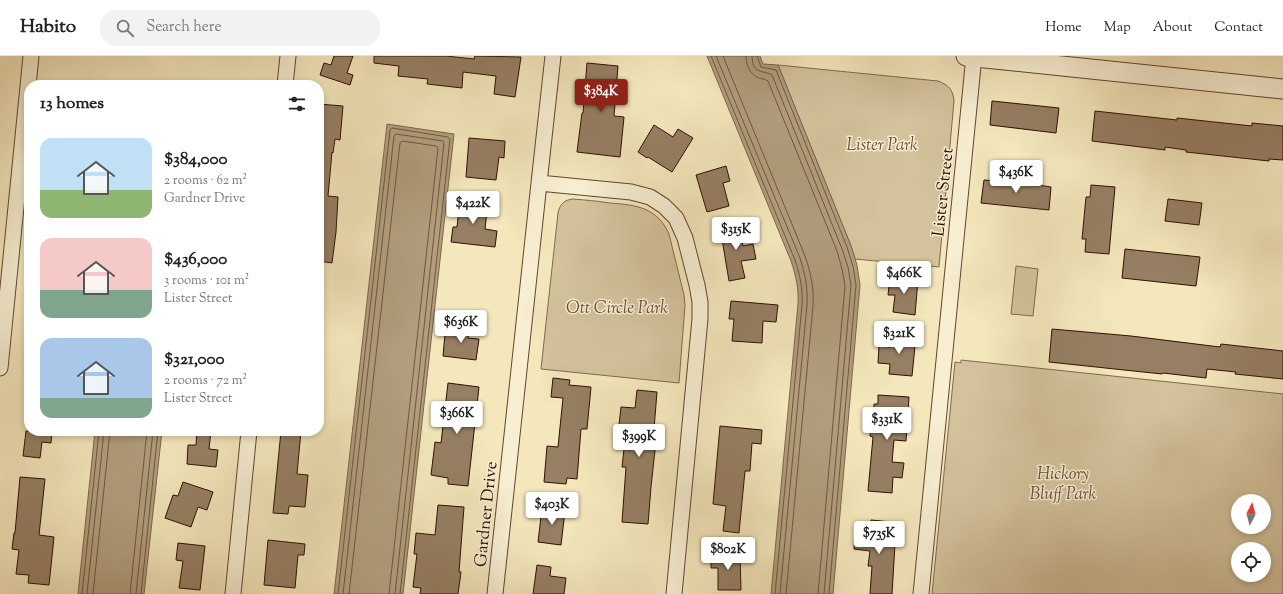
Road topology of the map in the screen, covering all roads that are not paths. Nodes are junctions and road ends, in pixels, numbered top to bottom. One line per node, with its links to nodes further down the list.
1 (31, 56): 5 (street)
2 (288, 56): 6 (street)
3 (553, 56): 9 (street, Gardner Drive)
4 (972, 56): 7 (street); 15 (street, Lister Street)
5 (29, 80)
6 (286, 80)
7 (1283, 89)
8 (24, 126): 10 (street)
9 (539, 182): 13 (street, Gardner Drive); 14 (street)
10 (0, 368)
11 (249, 436): 12 (street)
12 (233, 594)
13 (495, 594)
14 (674, 594)
15 (921, 594)

